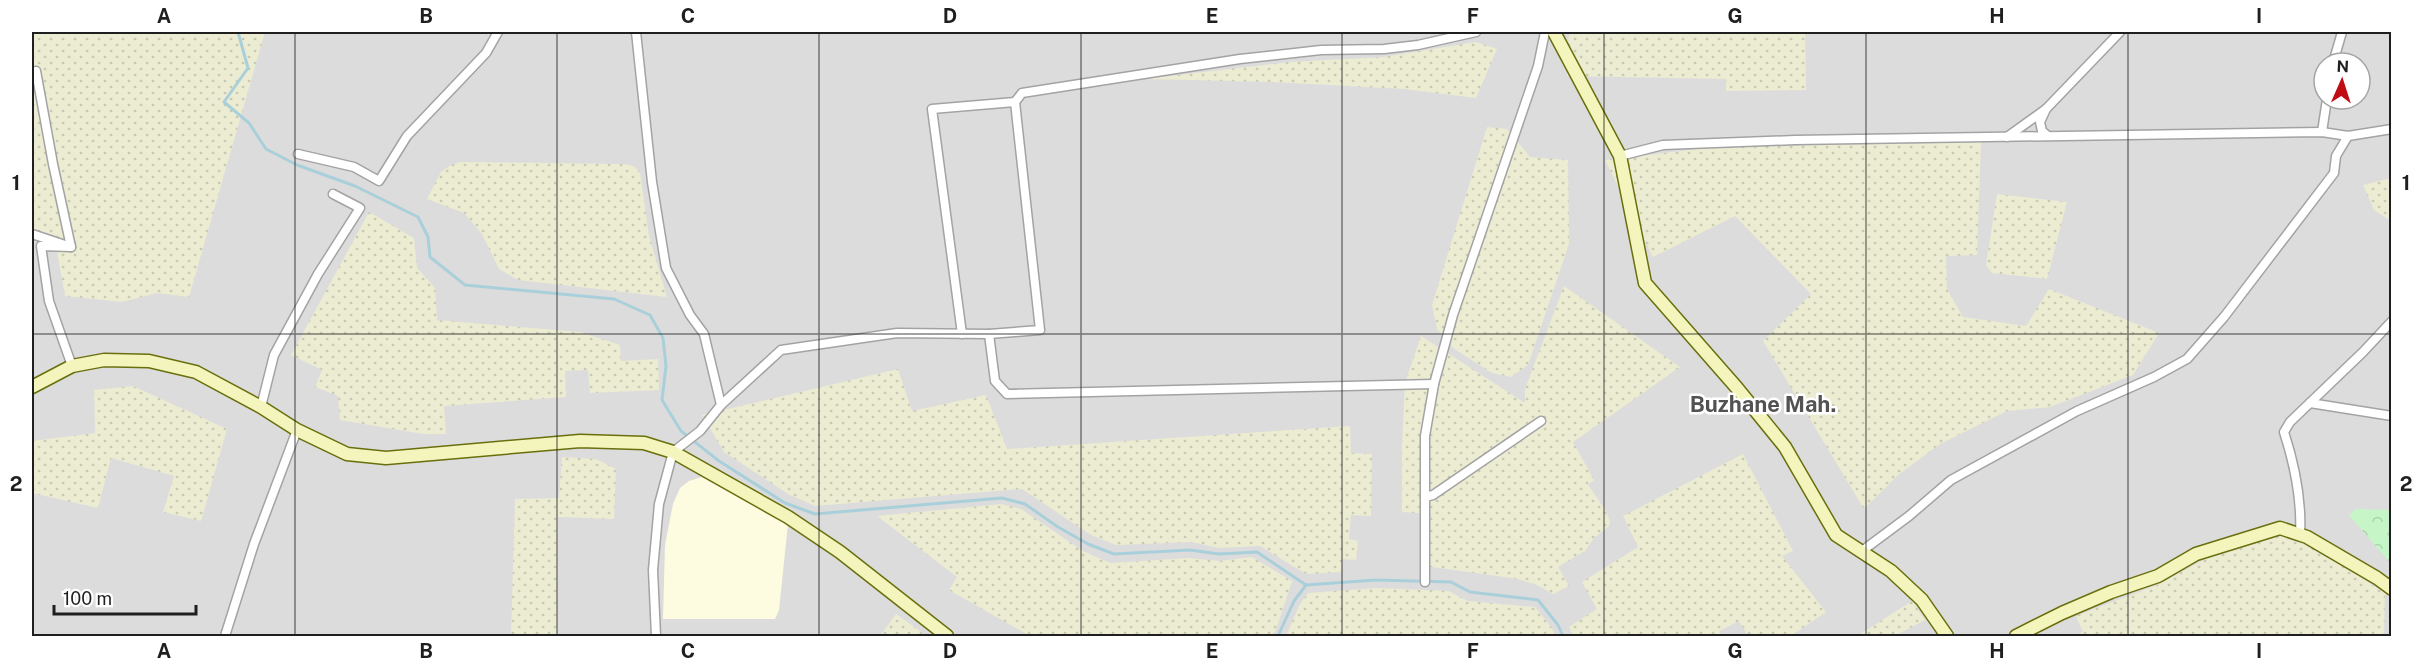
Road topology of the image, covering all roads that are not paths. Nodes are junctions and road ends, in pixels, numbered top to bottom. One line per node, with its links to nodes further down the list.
1 (498, 32): 18 (street)
2 (636, 32): 30 (street)
3 (1476, 32): 10 (street)
4 (1545, 32): 27 (street)
5 (1554, 32): 19 (street)
6 (2120, 32): 11 (street)
7 (2342, 32): 8 (street)
8 (2336, 51)
9 (36, 71): 22 (street)
10 (1015, 102): 24 (street); 25 (street)
11 (2046, 109): 16 (street); 17 (street)
12 (2325, 111): 14 (street)
13 (2391, 129): 15 (street)
14 (2322, 132): 15 (street); 16 (street)
15 (2348, 135): 38 (street)
16 (2049, 136): 17 (street)
17 (2007, 137): 19 (street)
18 (298, 154)
19 (1620, 156): 38 (street)
20 (333, 194): 31 (street)
21 (32, 234): 22 (street)
22 (72, 247): 26 (street)
23 (2391, 321): 29 (street)
24 (962, 334): 25 (street); 30 (street)
25 (989, 334): 27 (street)
26 (72, 366): 28 (street); 31 (street)
27 (1434, 384): 36 (street)
28 (32, 387)
29 (2310, 403): 32 (street); 37 (street)
30 (721, 405): 35 (street)
31 (261, 407): 34 (street)
32 (2391, 416)
33 (1541, 421): 36 (street)
34 (297, 430): 35 (street); 41 (street)
35 (677, 449): 42 (street); 43 (street)
36 (1425, 497): 39 (street)
37 (2300, 535): 40 (street); 45 (street)
38 (1862, 551): 44 (street)
39 (1425, 582)
40 (2391, 589)
41 (225, 636)
42 (656, 636)
43 (947, 636)
44 (1947, 636)
45 (2016, 636)

